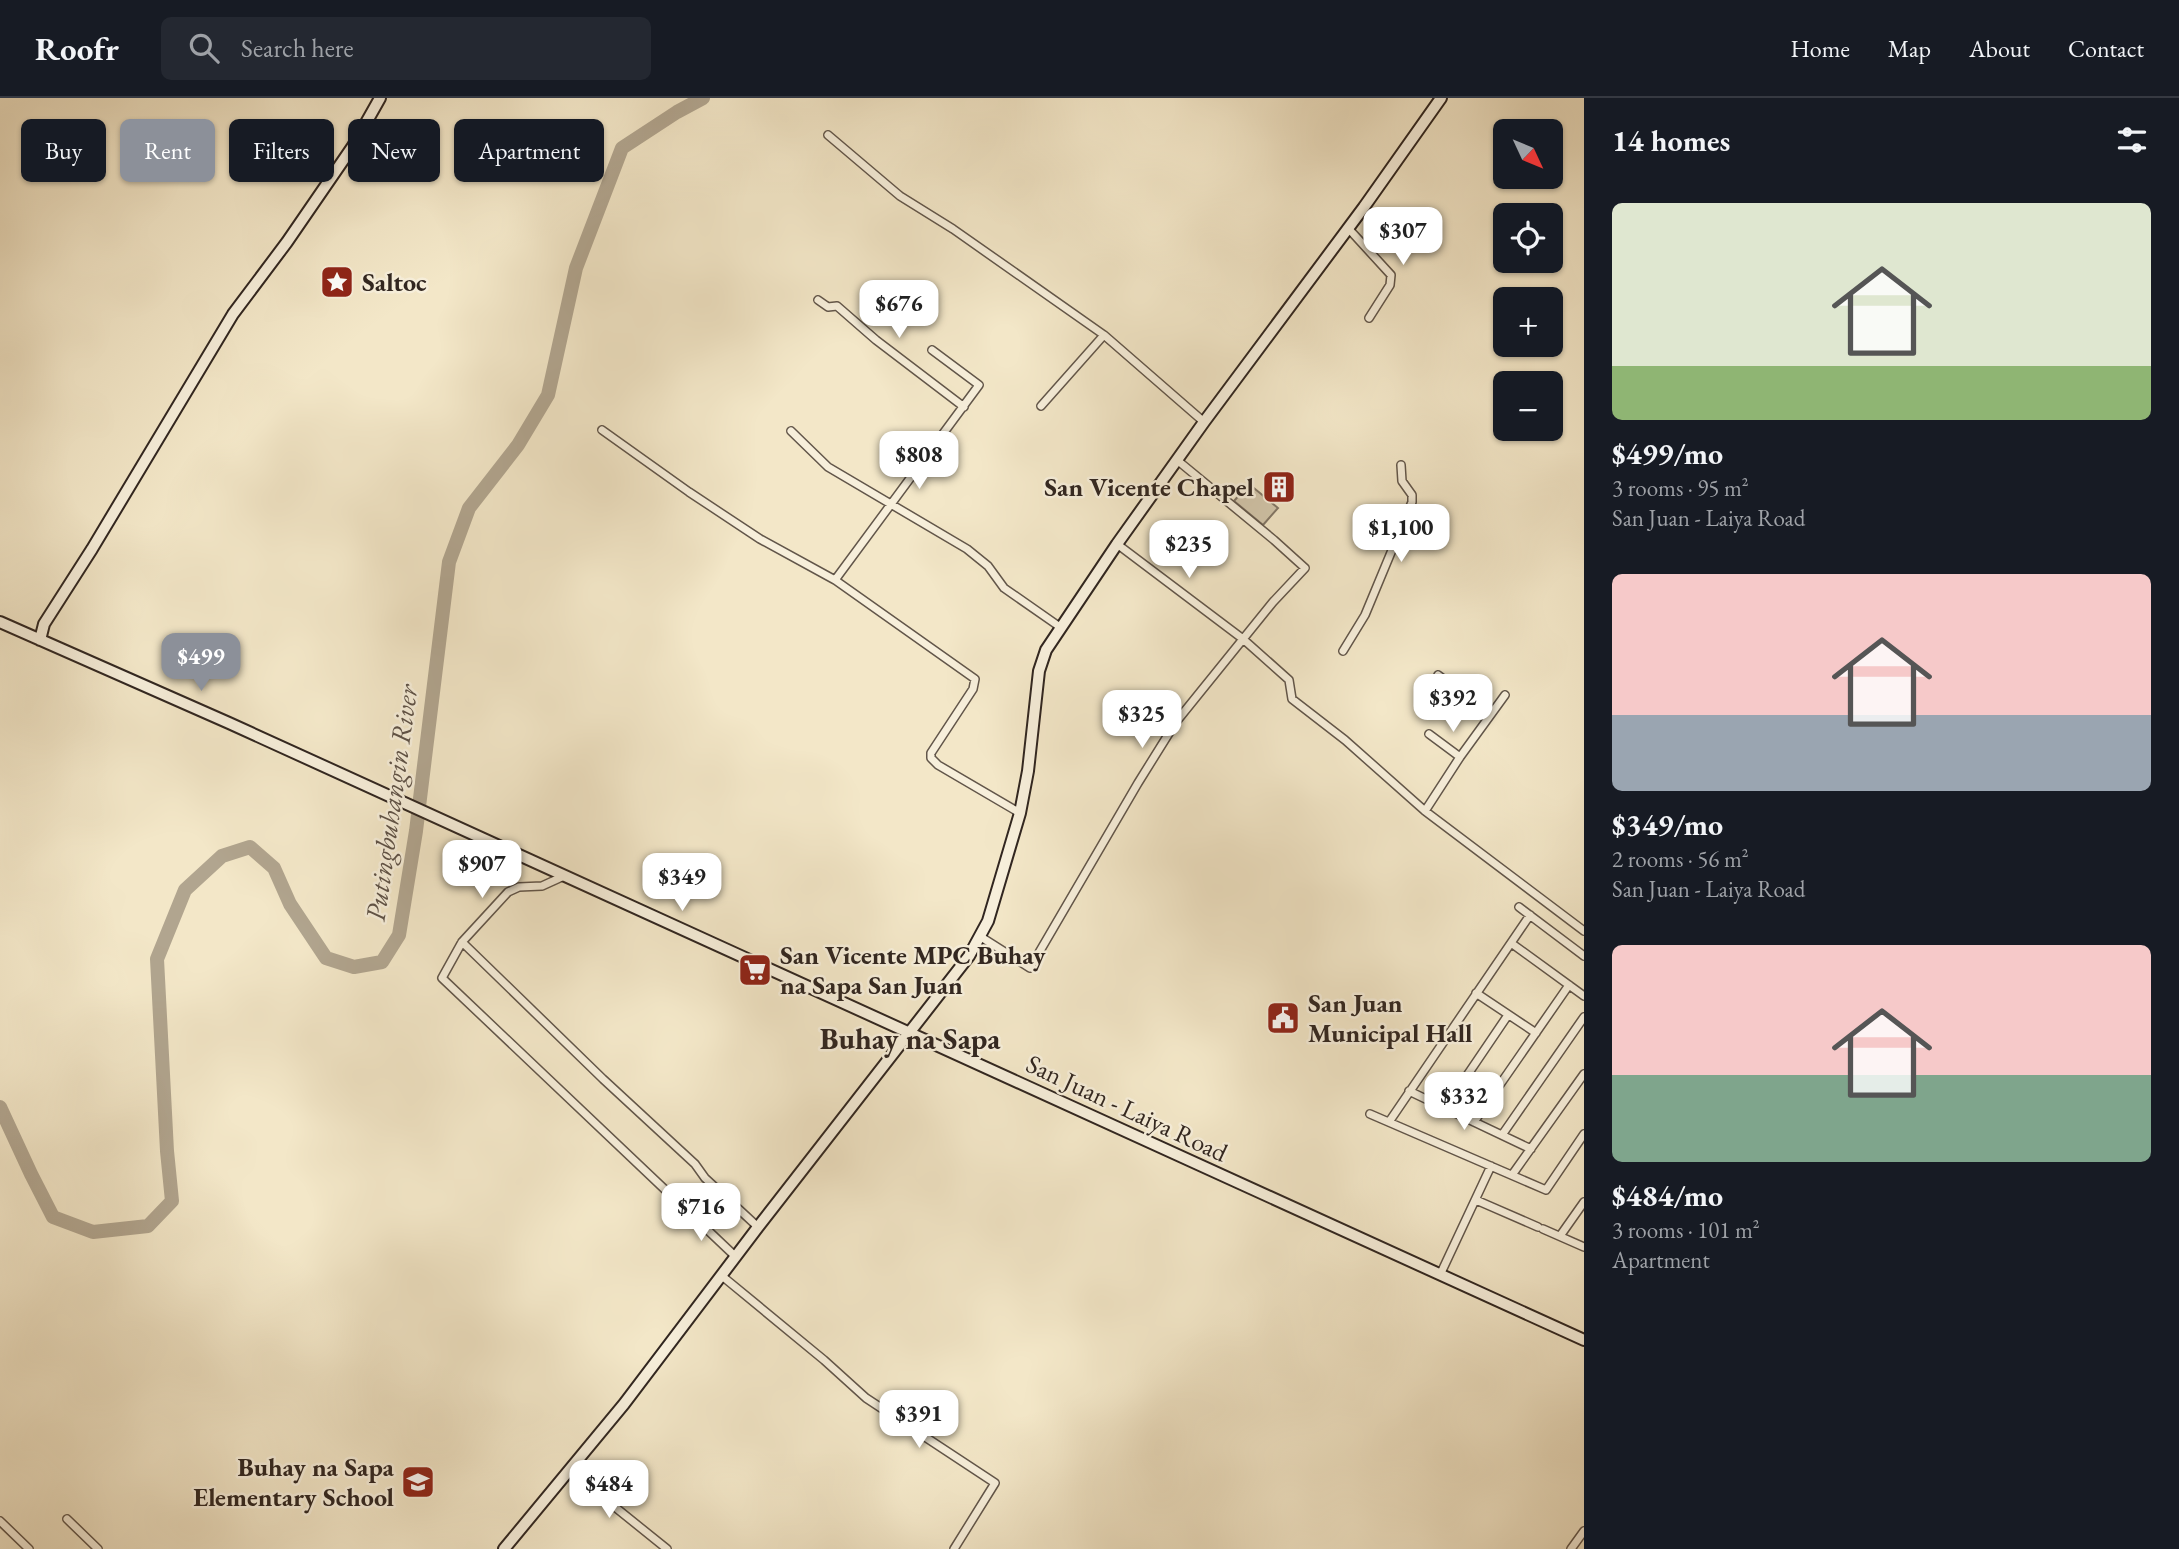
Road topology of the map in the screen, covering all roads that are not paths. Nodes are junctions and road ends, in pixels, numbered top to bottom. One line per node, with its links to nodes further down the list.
1 (380, 98): 22 (street)
2 (1441, 98): 4 (street)
3 (828, 135): 7 (street)
4 (1348, 228): 6 (street); 11 (street)
5 (818, 300): 10 (street)
6 (1369, 318)
7 (1104, 335): 9 (street); 11 (street)
8 (933, 350): 10 (street)
9 (1041, 406)
10 (964, 407): 16 (street)
11 (1203, 422): 14 (street)
12 (603, 430): 18 (street)
13 (791, 431): 16 (street)
14 (1177, 460): 17 (street); 21 (street)
15 (1401, 466): 23 (street)
16 (891, 505): 18 (street); 20 (street)
17 (1117, 544): 20 (street); 21 (street)
18 (835, 580): 30 (street)
19 (0, 622): 22 (street, San Juan - Laiya Road)
20 (1060, 627): 30 (street)
21 (1243, 639): 29 (street); 35 (street)
22 (40, 640): 31 (street, San Juan - Laiya Road)
23 (1343, 651)
24 (1438, 676): 26 (street)
25 (1505, 695): 26 (street)
26 (1490, 714): 28 (street)
27 (1429, 734): 28 (street)
28 (1460, 757): 29 (street)
29 (1424, 811): 34 (street)
30 (1020, 813): 35 (street)
31 (564, 876): 36 (street); 44 (street, San Juan - Laiya Road)
32 (1519, 907): 33 (street)
33 (1530, 915): 37 (street); 38 (street)
34 (1584, 931)
35 (981, 937): 44 (street)
36 (462, 942): 59 (street); 62 (street)
37 (1511, 943): 39 (street); 40 (street)
38 (1584, 956)
39 (1569, 985): 41 (street); 45 (street)
40 (1476, 993): 42 (street); 47 (street)
41 (1584, 996)
42 (1508, 1015): 45 (street); 48 (street)
43 (1584, 1017): 53 (street)
44 (909, 1033): 59 (street); 63 (street, San Juan - Laiya Road)
45 (1536, 1033): 51 (street)
46 (1584, 1074): 54 (street)
47 (1409, 1091): 48 (street); 50 (street)
48 (1445, 1108): 51 (street)
49 (1370, 1114): 50 (street)
50 (1389, 1122): 55 (street)
51 (1474, 1122): 53 (street)
52 (1584, 1134): 56 (street)
53 (1502, 1135): 54 (street)
54 (1531, 1149): 56 (street)
55 (1491, 1166): 56 (street); 57 (street)
56 (1512, 1175)
57 (1476, 1199): 60 (street); 63 (street)
58 (1584, 1202): 60 (street)
59 (758, 1227): 62 (street)
60 (1560, 1236): 61 (street)
61 (1584, 1247)
62 (736, 1257): 64 (street)
63 (1440, 1275): 65 (street, San Juan - Laiya Road)
64 (722, 1276): 66 (street); 74 (street)
65 (1584, 1340)
66 (569, 1470): 72 (street); 73 (street)
67 (66, 1519): 71 (street)
68 (0, 1521): 70 (street)
69 (1584, 1531): 75 (street)
70 (29, 1549)
71 (98, 1549)
72 (504, 1549)
73 (667, 1549)
74 (954, 1549)
75 (1571, 1549)

